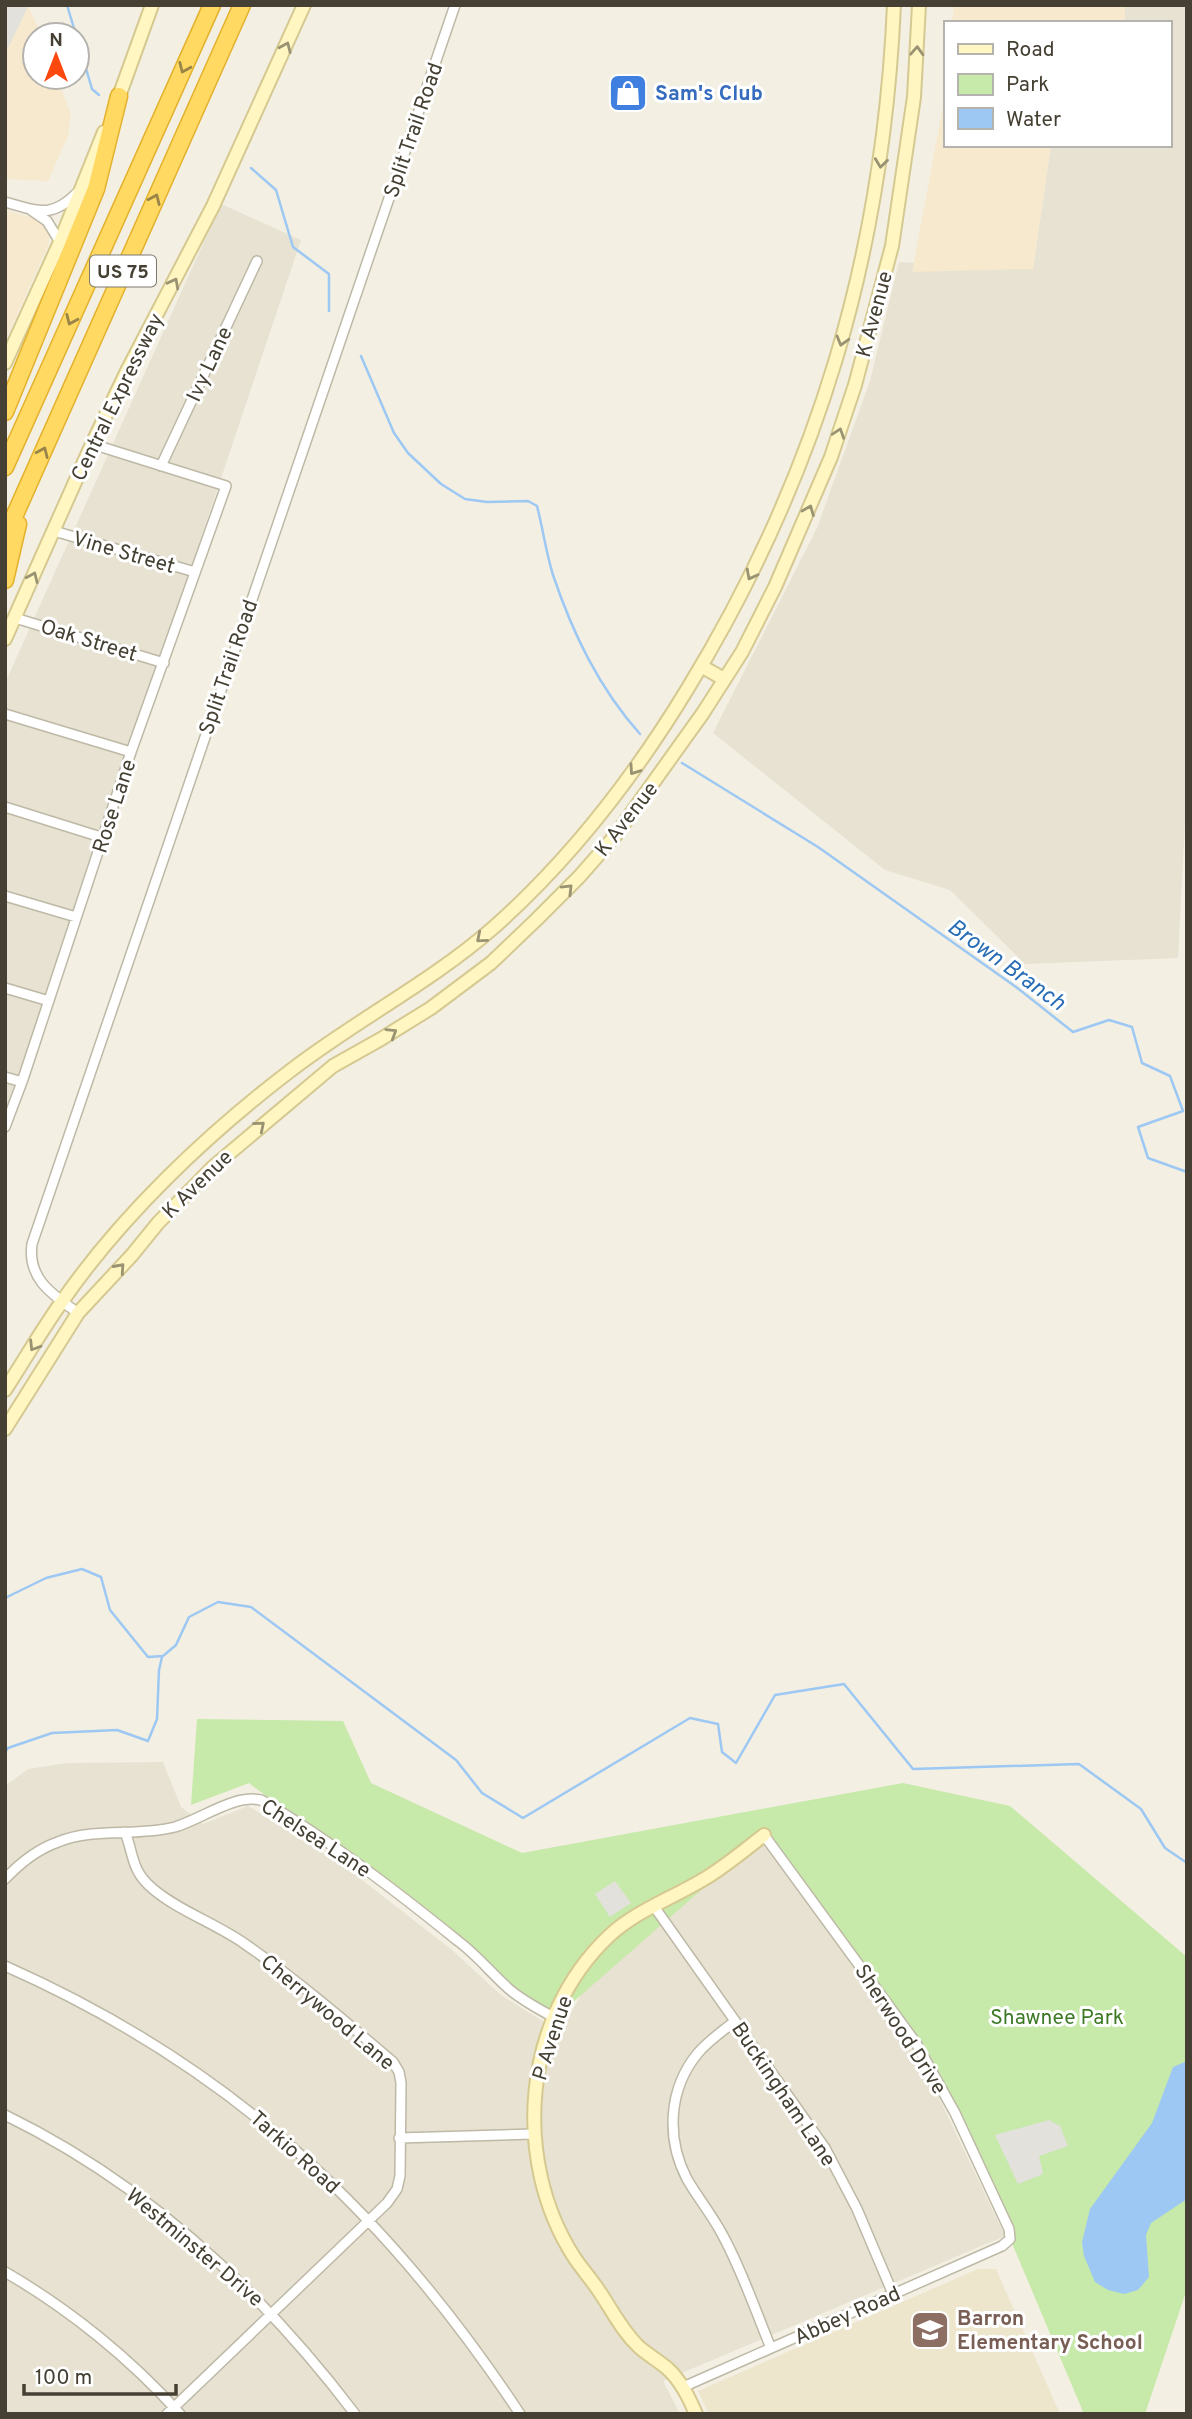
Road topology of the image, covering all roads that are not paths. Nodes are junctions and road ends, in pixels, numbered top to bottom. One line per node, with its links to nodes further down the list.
1 (152, 5): 8 (main road)
2 (212, 5): 20 (highway, US 75, one-way to 20)
3 (242, 5): 21 (highway, Central Expressway / US 75, one-way to 3)
4 (304, 5): 18 (main road, Central Expressway, one-way to 4)
5 (455, 5): 50 (street, Split Trail Road)
6 (894, 5): 15 (main road, K Avenue, one-way to 15)
7 (919, 5): 16 (main road, K Avenue, one-way to 7)
8 (119, 96): 9 (main road); 17 (highway)
9 (81, 189): 11 (street); 12 (main road)
10 (5, 202): 11 (street)
11 (30, 209): 12 (street)
12 (60, 242): 14 (main road)
13 (257, 261): 19 (street, Ivy Lane)
14 (5, 363)
15 (823, 402): 16 (main road); 24 (main road, K Avenue)
16 (847, 410): 25 (main road, K Avenue, one-way to 16)
17 (5, 412)
18 (92, 444): 19 (street); 22 (main road, Central Expressway)
19 (161, 466): 26 (street, Rose Lane)
20 (5, 467)
21 (24, 495): 23 (highway, Central Expressway / US 75); 27 (highway)
22 (54, 531): 26 (street, Vine Street); 28 (main road, Central Expressway, one-way to 22)
23 (5, 537)
24 (764, 551): 25 (main road); 31 (main road, K Avenue, one-way to 31)
25 (786, 562): 32 (main road, K Avenue)
26 (195, 572): 30 (street, Rose Lane)
27 (5, 580)
28 (15, 618): 29 (main road, Central Expressway); 30 (street, Oak Street)
29 (5, 639)
30 (164, 663): 34 (street, Rose Lane)
31 (702, 666): 32 (main road); 36 (main road, K Avenue, one-way to 36)
32 (724, 679): 38 (main road, K Avenue)
33 (5, 714): 34 (street)
34 (131, 752): 37 (street, Rose Lane)
35 (5, 807): 37 (street)
36 (585, 834): 38 (main road); 43 (main road, K Avenue, one-way to 43)
37 (104, 838): 40 (street, Rose Lane)
38 (604, 849): 44 (main road, K Avenue, one-way to 38)
39 (5, 896): 40 (street)
40 (76, 918): 42 (street, Rose Lane)
41 (5, 988): 42 (street)
42 (49, 1001): 46 (street, Rose Lane)
43 (320, 1048): 44 (main road); 48 (main road, K Avenue)
44 (333, 1066): 49 (main road, K Avenue, one-way to 44)
45 (5, 1077): 46 (street)
46 (22, 1082): 47 (street, Rose Lane)
47 (5, 1127)
48 (182, 1165): 49 (main road); 50 (main road, K Avenue)
49 (200, 1181): 51 (main road, K Avenue, one-way to 49)
50 (62, 1301): 51 (street, Split Trail Road); 52 (main road, K Avenue, one-way to 52)
51 (78, 1313): 53 (main road, K Avenue)
52 (5, 1390)
53 (5, 1429)
54 (125, 1832): 56 (street, Chelsea Lane); 59 (street, Chelsea Lane); 63 (street, Cherrywood Lane)
55 (764, 1835): 57 (main road, P Avenue); 65 (street, Sherwood Drive)
56 (5, 1879)
57 (653, 1905): 59 (main road, P Avenue); 60 (street, Buckingham Lane)
58 (5, 1966): 64 (street, Tarkio Road)
59 (555, 2018): 62 (main road, P Avenue)
60 (735, 2021): 67 (street, Buckingham Lane); 69 (street)
61 (5, 2115): 68 (street, Westminster Drive)
62 (533, 2134): 63 (street); 70 (main road, P Avenue)
63 (400, 2138): 64 (street, Cherrywood Lane)
64 (370, 2220): 68 (street, Cherrywood Lane); 73 (street, Tarkio Road)
65 (1010, 2239): 67 (street, Abbey Road)
66 (5, 2272): 71 (street)
67 (893, 2294): 69 (street, Abbey Road)
68 (272, 2314): 71 (street, Cherrywood Lane); 72 (street, Westminster Drive)
69 (771, 2348): 70 (street, Abbey Road)
70 (683, 2387): 74 (main road, P Avenue)
71 (174, 2412)
72 (355, 2414)
73 (520, 2414)
74 (696, 2414)

